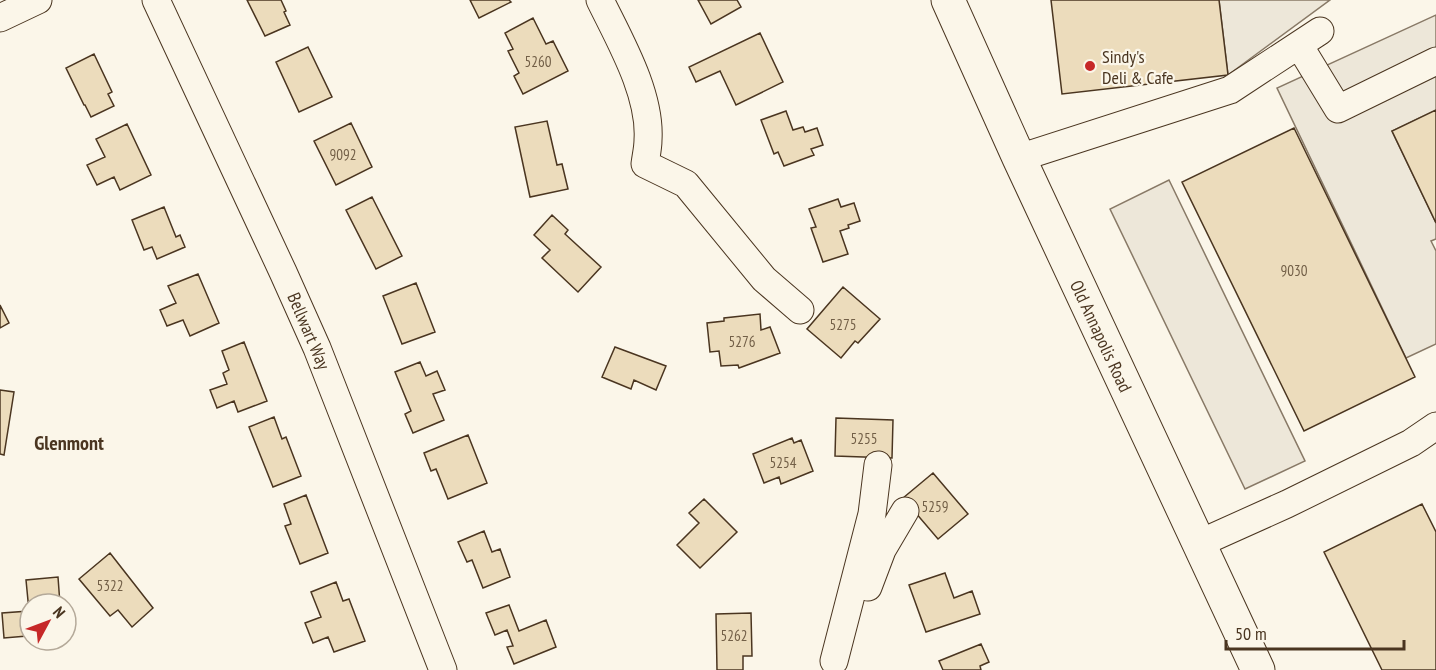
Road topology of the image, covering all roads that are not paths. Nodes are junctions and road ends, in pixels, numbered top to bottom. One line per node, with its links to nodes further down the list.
1 (38, 0): 5 (street)
2 (156, 0): 14 (street, Bellwart Way)
3 (600, 0): 8 (street)
4 (948, 0): 7 (main road, Old Annapolis Road)
5 (0, 18)
6 (1436, 61): 7 (street)
7 (1019, 158): 12 (main road, Old Annapolis Road)
8 (801, 310)
9 (1434, 432): 12 (street)
10 (878, 465): 13 (street)
11 (905, 511): 13 (street)
12 (1198, 544): 15 (main road, Old Annapolis Road)
13 (840, 666)
14 (442, 670)
15 (1258, 670)

